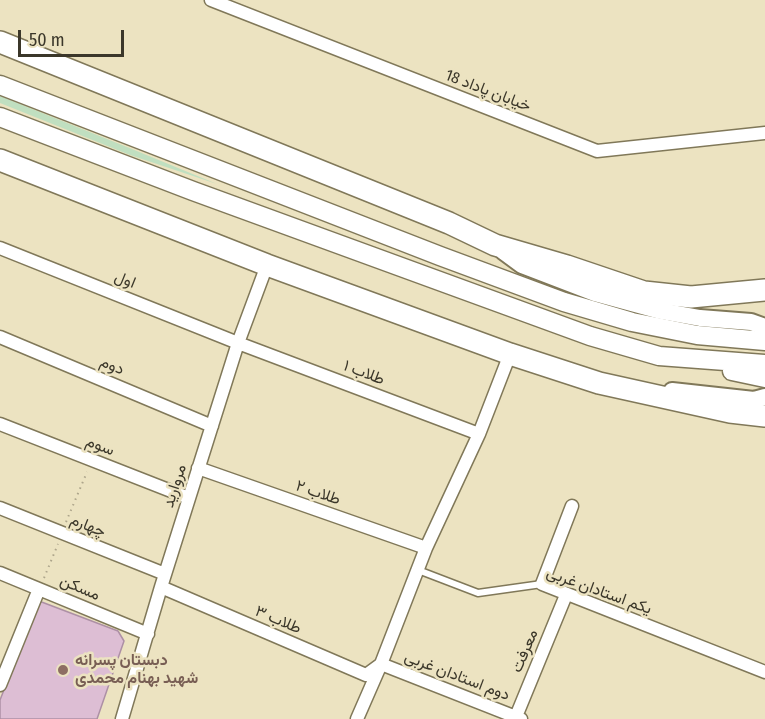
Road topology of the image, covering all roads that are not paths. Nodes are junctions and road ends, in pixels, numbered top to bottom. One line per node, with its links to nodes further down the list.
1 (211, 0): 5 (street, خیابان پاداد 18)
2 (0, 42): 7 (highway)
3 (0, 85): 13 (main road)
4 (0, 117): 16 (main road)
5 (765, 133)
6 (0, 160): 9 (highway)
7 (495, 245): 10 (highway); 11 (street)
8 (0, 248): 14 (street, اول)
9 (267, 265): 14 (street, مروارید); 15 (highway)
10 (765, 290)
11 (765, 327)
12 (0, 338): 23 (street, دوم)
13 (765, 341)
14 (238, 343): 23 (street, مروارید); 24 (street, طلاب ۱)
15 (510, 354): 19 (highway); 24 (street)
16 (659, 356): 17 (main road); 18 (main road)
17 (765, 364)
18 (765, 378)
19 (599, 383): 20 (street); 21 (highway)
20 (765, 397)
21 (765, 416)
22 (0, 424): 26 (street, سوم)
23 (212, 426): 25 (street, مروارید)
24 (479, 434): 29 (street)
25 (198, 468): 26 (street, مروارید); 29 (street, طلاب ۲)
26 (189, 498): 32 (street, مروارید)
27 (572, 506): 33 (street)
28 (0, 508): 32 (street, چهارم)
29 (426, 548): 30 (street)
30 (418, 570): 33 (lane, یکم استادان غربی); 39 (street)
31 (0, 573): 35 (street, مسکن)
32 (165, 574): 34 (street, مروارید)
33 (542, 585): 36 (street, یکم استادان غربی)
34 (161, 587): 37 (street, مروارید); 39 (street, طلاب ۳)
35 (39, 589): 37 (street, مسکن); 38 (street)
36 (566, 595): 40 (street, یکم استادان غربی); 43 (street, معرفت)
37 (148, 634): 42 (street, مروارید)
38 (5, 659): 41 (street)
39 (381, 664): 43 (street, دوم استادان غربی); 44 (street)
40 (765, 672)
41 (0, 685)
42 (124, 718)
43 (517, 718)
44 (357, 719)

